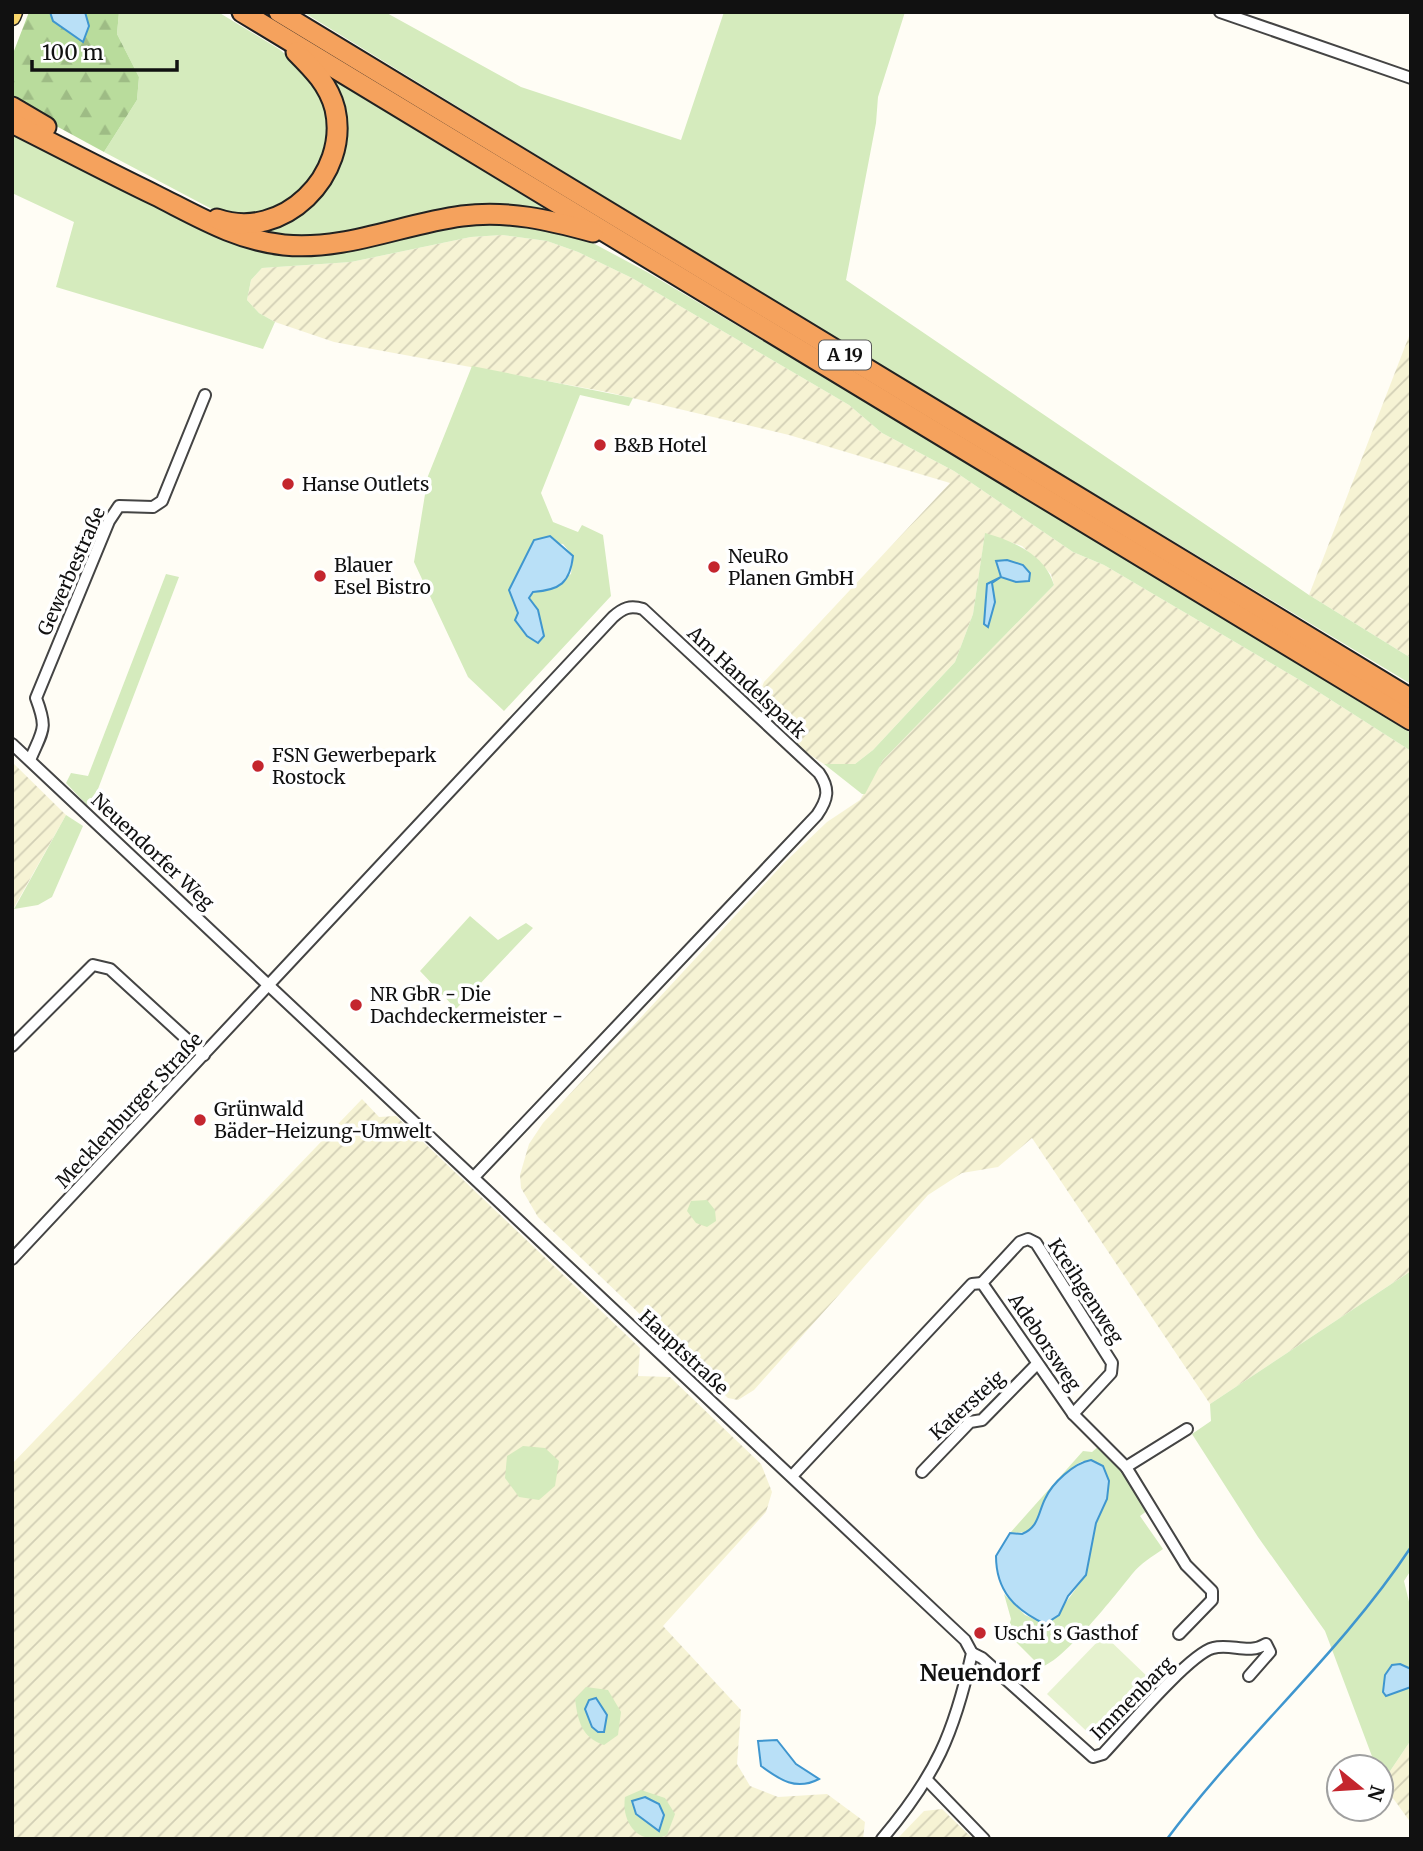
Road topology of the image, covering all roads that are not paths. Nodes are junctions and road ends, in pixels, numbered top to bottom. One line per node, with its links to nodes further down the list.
1 (242, 12): 5 (highway, A 19)
2 (279, 12): 11 (highway, A 19)
3 (1220, 12): 4 (street)
4 (1245, 16): 6 (street)
5 (278, 34): 7 (highway); 9 (highway, A 19)
6 (1411, 78)
7 (12, 107)
8 (12, 123): 9 (highway)
9 (614, 238): 12 (highway, A 19)
10 (205, 395): 14 (street, Gewerbestraße)
11 (1411, 699)
12 (1411, 720)
13 (12, 744): 14 (street, Neuendorfer Weg)
14 (30, 760): 15 (street, Neuendorfer Weg)
15 (271, 984): 17 (street, Mecklenburger Straße); 18 (street, Hauptstraße); 18 (street, Am Handelspark)
16 (12, 1046): 17 (street)
17 (204, 1055): 19 (street, Mecklenburger Straße)
18 (474, 1177): 26 (street, Hauptstraße)
19 (12, 1259)
20 (982, 1283): 21 (street, Adeborsweg); 22 (street, Kreihgenweg); 26 (street, Adeborsweg)
21 (1036, 1365): 22 (street, Adeborsweg); 25 (street, Katersteig)
22 (1073, 1414): 24 (street, Adeborsweg)
23 (1186, 1429): 24 (street)
24 (1126, 1467): 27 (street, Adeborsweg)
25 (922, 1472)
26 (792, 1476): 28 (street, Hauptstraße)
27 (1180, 1634)
28 (972, 1653): 29 (street, Immenbarg); 30 (street)
29 (1249, 1676)
30 (928, 1781): 31 (street); 32 (street)
31 (882, 1839)
32 (984, 1839)

